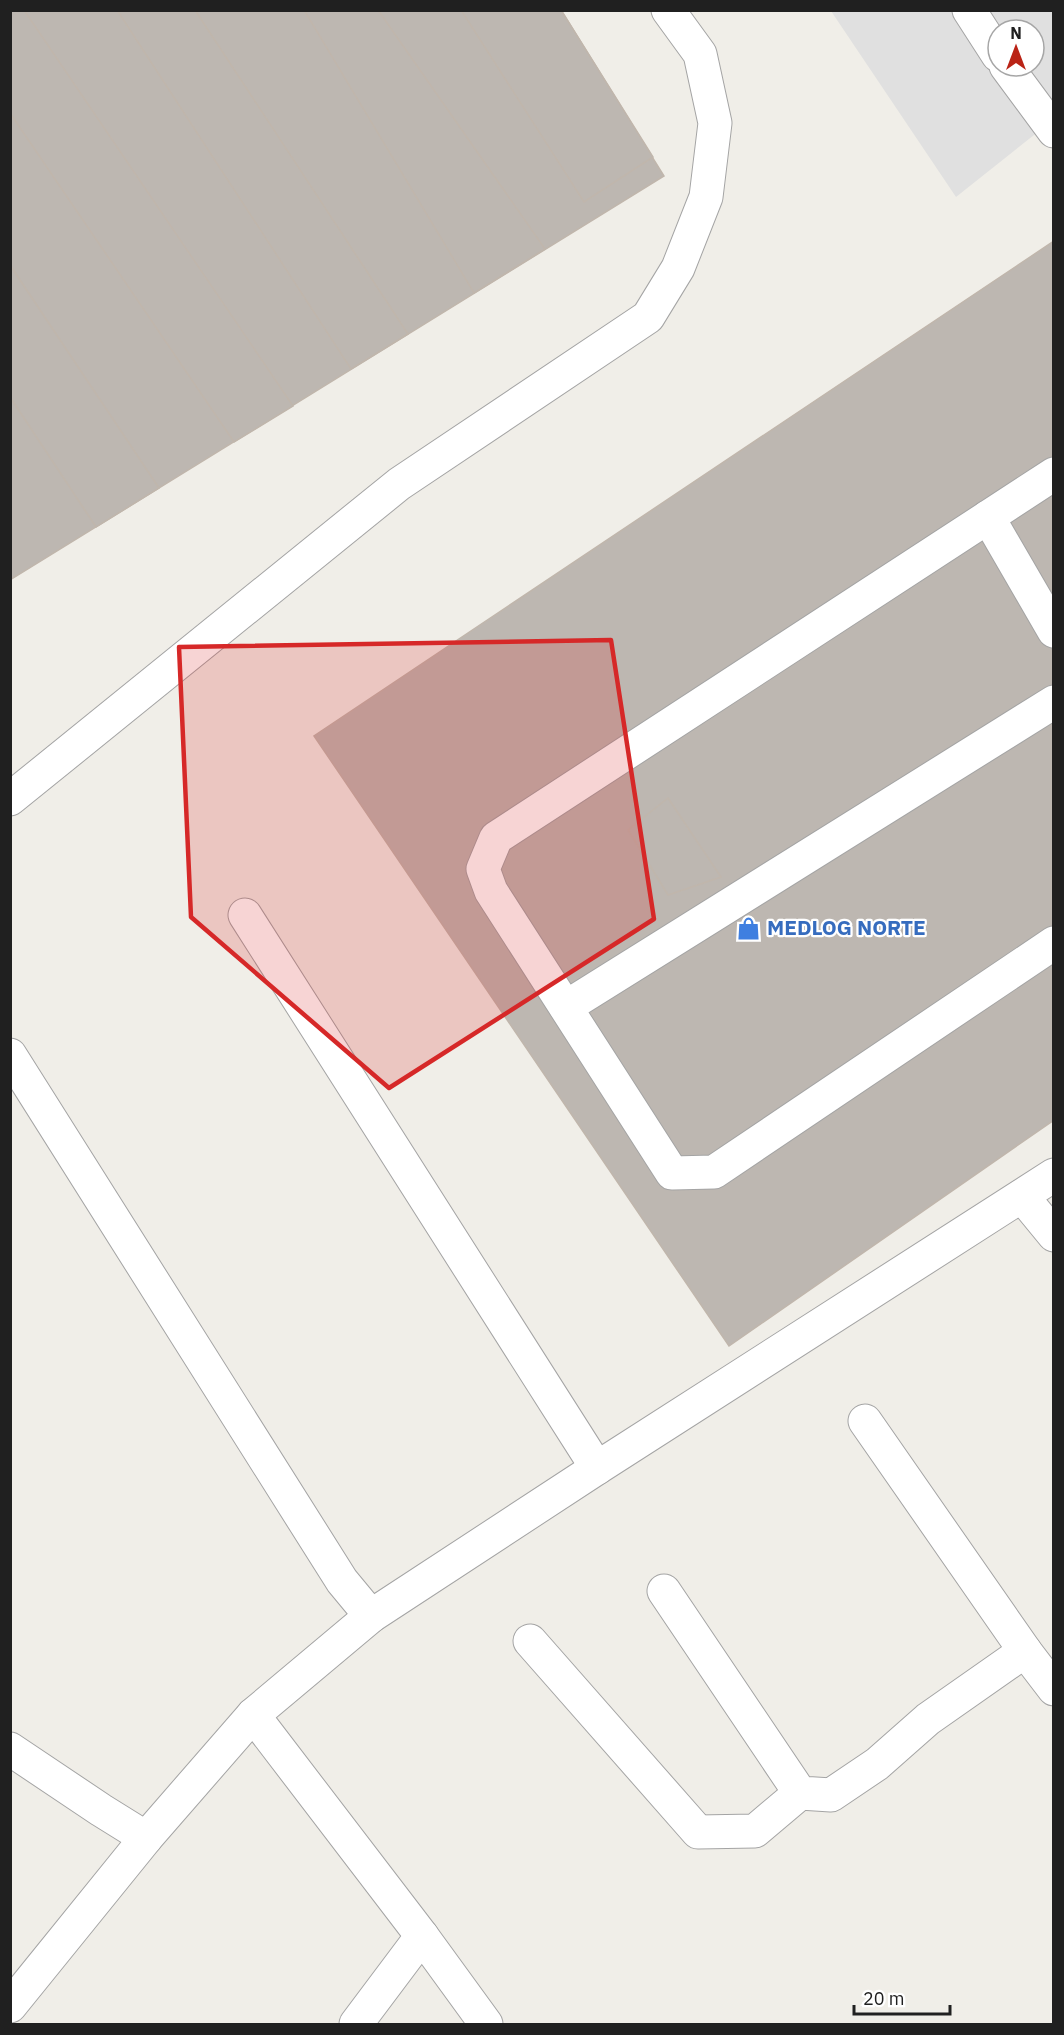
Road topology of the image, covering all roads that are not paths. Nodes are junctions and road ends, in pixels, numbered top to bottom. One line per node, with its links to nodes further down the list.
1 (668, 10): 10 (lane)
2 (969, 10): 3 (lane)
3 (986, 36)
4 (1015, 78): 5 (lane)
5 (1053, 131)
6 (1053, 474): 7 (lane)
7 (988, 517): 8 (lane); 13 (lane)
8 (1053, 631)
9 (1053, 702): 13 (lane)
10 (10, 800)
11 (245, 915): 19 (lane)
12 (1053, 943): 13 (lane)
13 (566, 1007)
14 (10, 1055): 21 (lane)
15 (1053, 1175): 16 (lane)
16 (1022, 1196): 17 (lane); 19 (lane)
17 (1053, 1235)
18 (865, 1421): 23 (lane)
19 (597, 1468): 21 (lane)
20 (664, 1591): 27 (lane)
21 (371, 1616): 25 (lane)
22 (530, 1641): 27 (lane)
23 (1025, 1651): 24 (lane); 27 (lane)
24 (1053, 1689)
25 (254, 1715): 28 (lane); 29 (lane)
26 (10, 1749): 28 (lane)
27 (800, 1793)
28 (146, 1838): 30 (lane)
29 (422, 1936): 31 (lane); 32 (lane)
30 (10, 2006)
31 (356, 2025)
32 (486, 2025)

